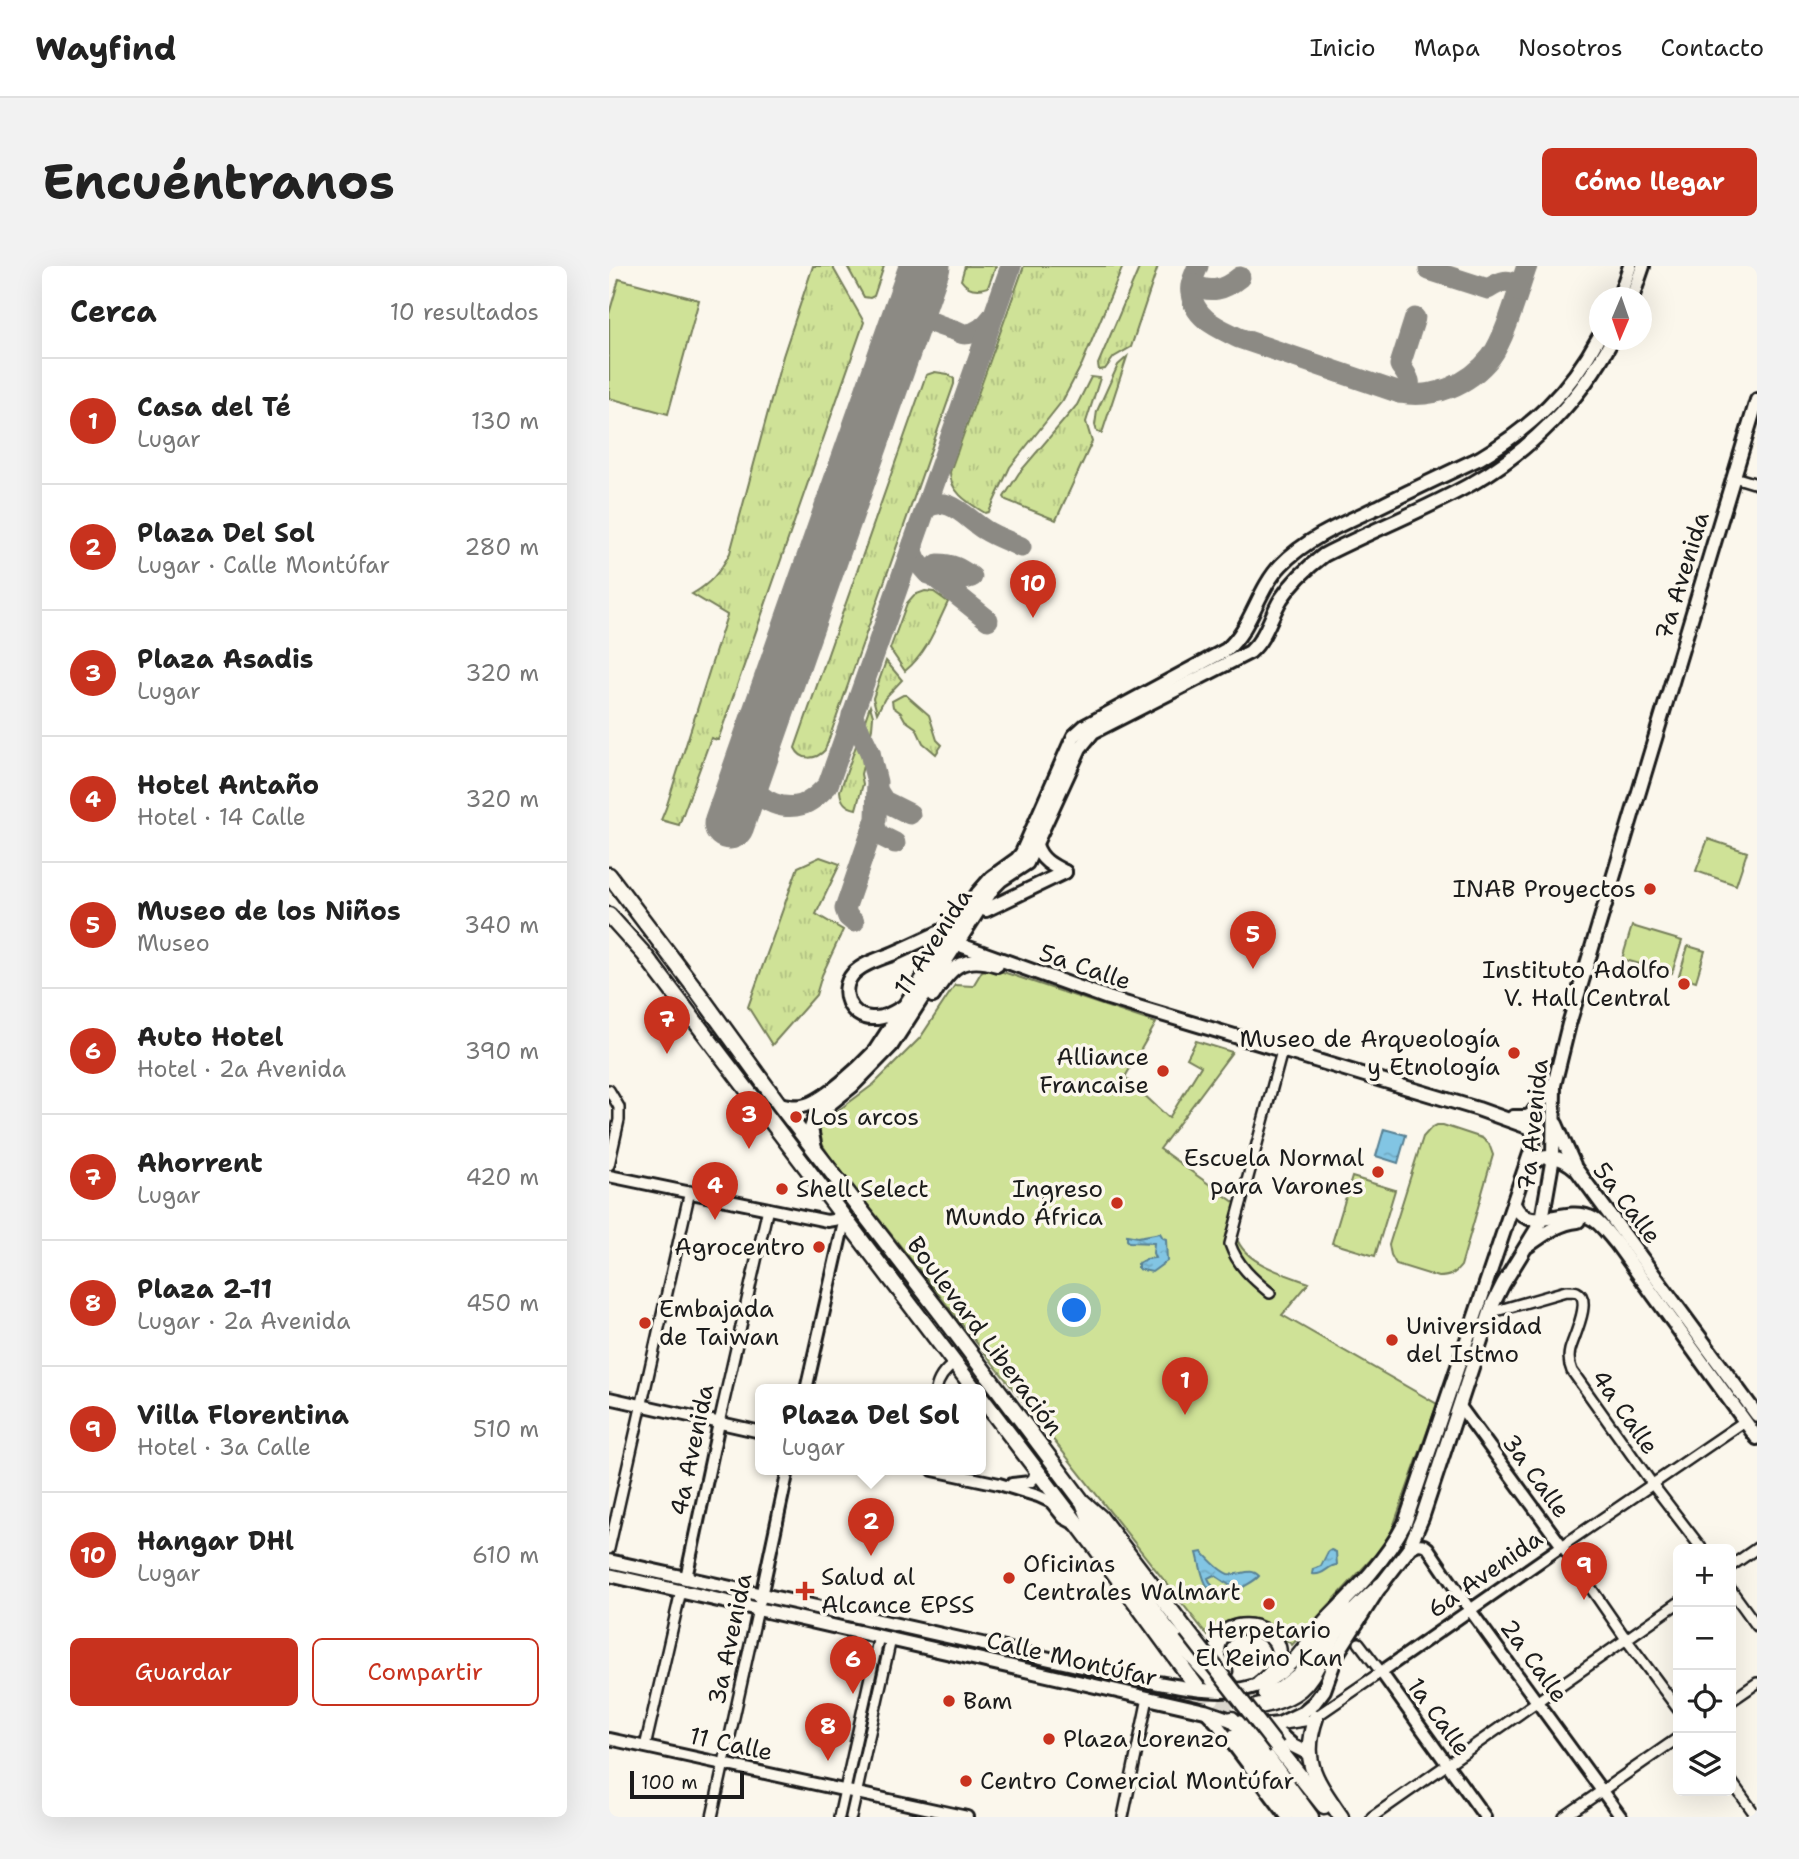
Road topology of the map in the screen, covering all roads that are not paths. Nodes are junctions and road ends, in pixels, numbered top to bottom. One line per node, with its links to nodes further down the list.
1 (1630, 266): 3 (main road)
2 (1643, 266): 4 (main road)
3 (1623, 287)
4 (1636, 287)
5 (1591, 350): 10 (main road)
6 (1607, 350): 10 (main road)
7 (1757, 400): 8 (main road, 7a Avenida)
8 (1734, 477): 9 (street); 23 (main road, 7a Avenida)
9 (1757, 484)
10 (1077, 742): 11 (main road, 11 Avenida); 20 (main road, 11 Avenida)
11 (1036, 845): 13 (main road); 21 (main road, 11 Avenida)
12 (609, 875): 25 (highway, Boulevard Liberación)
13 (986, 910)
14 (609, 915): 37 (highway, Boulevard Liberación)
15 (952, 926): 17 (main road)
16 (941, 942): 17 (main road)
17 (912, 945): 20 (main road)
18 (963, 946): 19 (main road, 5a Calle)
19 (1108, 998): 21 (main road); 22 (main road, 5a Calle)
20 (906, 1006): 25 (main road, 11 Avenida)
21 (891, 1046): 28 (main road, 11 Avenida)
22 (1282, 1051): 26 (main road, 5a Calle); 43 (street)
23 (1554, 1085): 26 (main road); 27 (main road, 7a Avenida)
24 (609, 1090): 30 (street)
25 (779, 1104): 28 (highway, Boulevard Liberación)
26 (1478, 1109): 31 (main road, 5a Calle)
27 (1553, 1115): 29 (main road, 7a Avenida); 32 (main road)
28 (815, 1149): 62 (highway, Boulevard Liberación)
29 (1553, 1157): 31 (main road); 32 (main road, 5a Calle); 38 (main road, 7a Avenida)
30 (609, 1165)
31 (1526, 1168): 35 (main road, 7a Avenida)
32 (1576, 1169): 53 (main road, 5a Calle)
33 (609, 1176): 34 (street)
34 (689, 1191): 36 (street); 51 (street)
35 (1514, 1204): 38 (main road); 41 (main road, 7a Avenida)
36 (768, 1208): 37 (street); 54 (street, 4a Avenida)
37 (845, 1218): 45 (highway, Boulevard Liberación); 46 (street)
38 (1541, 1220): 39 (main road, 5a Calle); 40 (main road, 7a Avenida)
39 (1602, 1227): 40 (main road); 53 (main road, 5a Calle)
40 (1524, 1249): 42 (main road, 7a Avenida)
41 (1496, 1251): 42 (main road); 77 (main road, 7a Avenida)
42 (1514, 1265): 44 (main road, 7a Avenida)
43 (1270, 1293)
44 (1489, 1313): 52 (main road, 7a Avenida); 61 (street, 4a Calle)
45 (955, 1363): 47 (street); 48 (highway, Boulevard Liberación)
46 (807, 1384)
47 (937, 1384)
48 (971, 1384)
49 (609, 1398): 51 (street)
50 (986, 1404): 57 (highway, Boulevard Liberación)
51 (641, 1405): 54 (street); 67 (street)
52 (1458, 1405): 65 (street, 3a Calle); 68 (main road, 7a Avenida)
53 (1751, 1418): 56 (main road, 5a Calle); 61 (street, 6a Avenida)
54 (719, 1423): 55 (street); 72 (street, 4a Avenida)
55 (755, 1431)
56 (1757, 1438)
57 (1036, 1469): 60 (street); 63 (highway, Boulevard Liberación)
58 (787, 1475): 75 (street, 3a Avenida)
59 (957, 1475): 60 (street)
60 (999, 1484): 63 (street)
61 (1653, 1485): 64 (street, 4a Calle); 65 (street, 6a Avenida)
62 (1081, 1501): 88 (highway); 103 (highway, Boulevard Liberación, bridge)
63 (1080, 1527): 87 (highway, Boulevard Liberación)
64 (1698, 1544)
65 (1562, 1546): 80 (street, 6a Avenida); 83 (street, 3a Calle)
66 (1757, 1548): 70 (street)
67 (609, 1549)
68 (1408, 1550): 73 (main road, 7a Avenida); 80 (street, 2a Calle)
69 (609, 1561): 72 (main road, Calle Montúfar)
70 (1736, 1563)
71 (609, 1575): 74 (main road, Calle Montúfar)
72 (686, 1578): 75 (main road, Calle Montúfar)
73 (1381, 1585): 94 (highway); 98 (main road, 7a Avenida)
74 (681, 1591): 79 (main road, Calle Montúfar); 102 (street)
75 (761, 1594): 79 (street, 3a Avenida); 89 (main road, Calle Montúfar)
76 (1736, 1597): 81 (street)
77 (1343, 1604): 89 (highway)
78 (1673, 1606): 83 (street)
79 (758, 1609): 82 (main road, Calle Montúfar); 105 (street, 3a Avenida)
80 (1470, 1610): 85 (street, 6a Avenida); 92 (street, 2a Calle)
81 (1757, 1626)
82 (885, 1638): 90 (main road, Calle Montúfar); 109 (street)
83 (1626, 1639): 92 (street); 93 (street, 3a Calle)
84 (1359, 1643): 85 (street, 1a Calle)
85 (1381, 1672): 96 (street, 6a Avenida); 106 (street, 1a Calle)
86 (1757, 1683): 91 (street)
87 (1196, 1684)
88 (1217, 1684)
89 (1262, 1689): 103 (highway, bridge)
90 (1149, 1698): 95 (main road, Calle Montúfar); 114 (street)
91 (1736, 1698)
92 (1537, 1702): 106 (street); 108 (street, 2a Calle)
93 (1673, 1702)
94 (1256, 1707)
95 (1205, 1711): 97 (main road, Calle Montúfar); 115 (street)
96 (1316, 1717): 98 (street, 6a Avenida); 104 (highway)
97 (1232, 1720): 98 (main road, Calle Montúfar); 117 (highway)
98 (1275, 1725): 104 (main road)
99 (1235, 1736): 116 (highway)
100 (609, 1739): 102 (street, 11 Calle)
101 (1673, 1741): 108 (street)
102 (645, 1747): 105 (street, 11 Calle)
103 (1280, 1749): 118 (highway, Boulevard Liberación)
104 (1309, 1754): 119 (highway)
105 (724, 1764): 109 (street, 11 Calle); 110 (street, 3a Avenida)
106 (1447, 1764): 120 (street); 121 (street, 1a Calle)
107 (1736, 1788): 124 (street)
108 (1602, 1791): 122 (street); 123 (street, 2a Calle)
109 (851, 1792): 111 (street); 112 (street); 113 (street, 11 Calle)
110 (712, 1817)
111 (839, 1817)
112 (851, 1817)
113 (967, 1817)
114 (1123, 1817)
115 (1287, 1817)
116 (1299, 1817)
117 (1311, 1817)
118 (1333, 1817)
119 (1341, 1817)
120 (1371, 1817)
121 (1485, 1817)
122 (1564, 1817)
123 (1621, 1817)
124 (1757, 1817)

